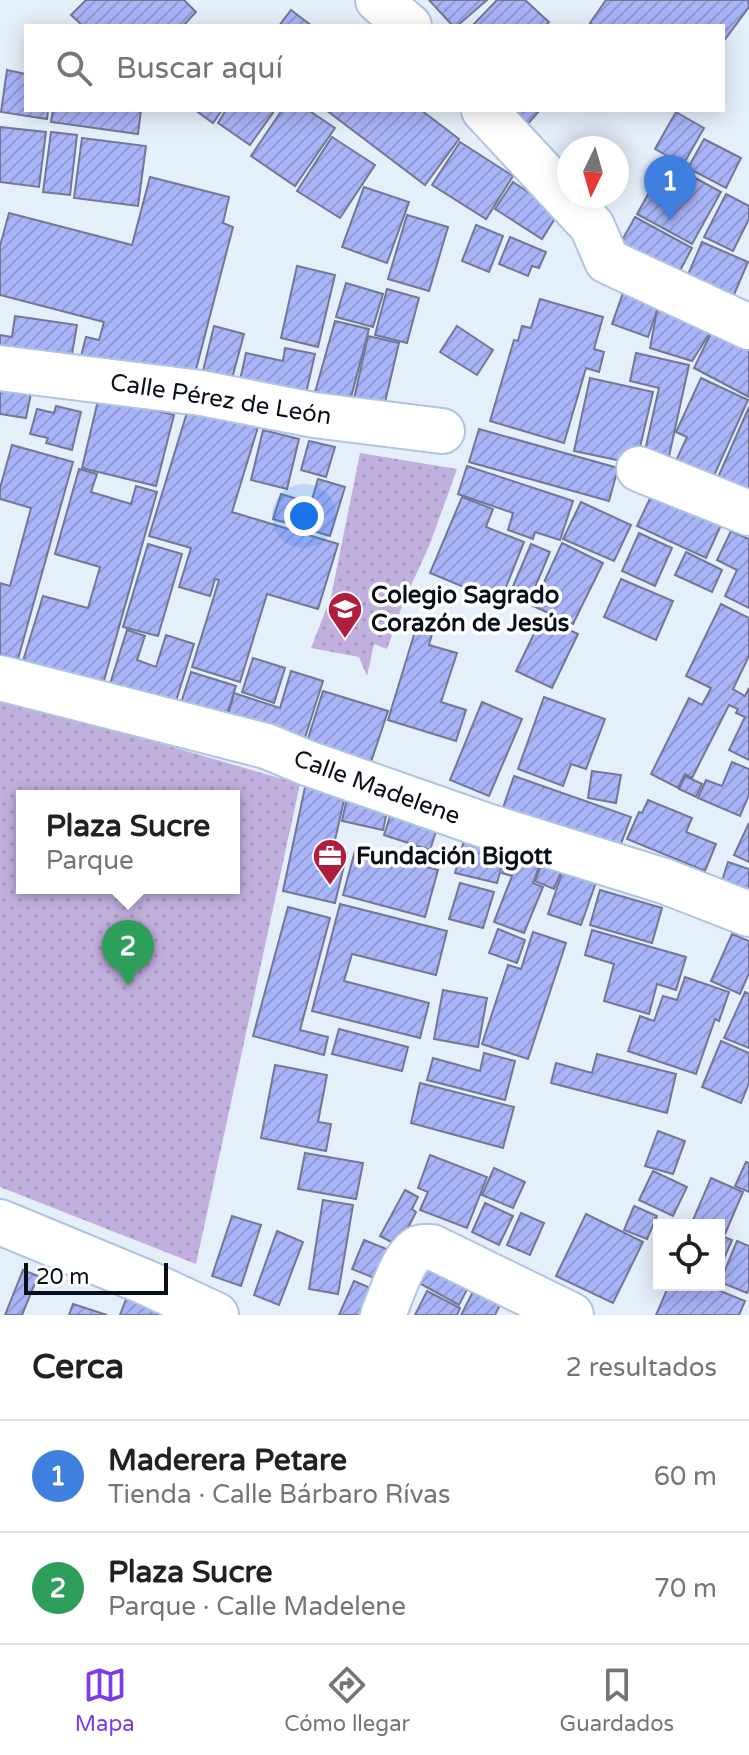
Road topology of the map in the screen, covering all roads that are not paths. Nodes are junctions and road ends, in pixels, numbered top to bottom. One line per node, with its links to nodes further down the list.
1 (378, 0): 2 (street)
2 (407, 24)
3 (486, 112): 4 (street)
4 (749, 327)
5 (0, 368): 6 (street, Calle Pérez de León)
6 (442, 431)
7 (639, 469): 8 (street)
8 (749, 513)
9 (0, 678): 10 (street, Calle Madelene)
10 (749, 914)
11 (0, 1222): 12 (street)
12 (216, 1315)
13 (383, 1315): 14 (street)
14 (571, 1315)

